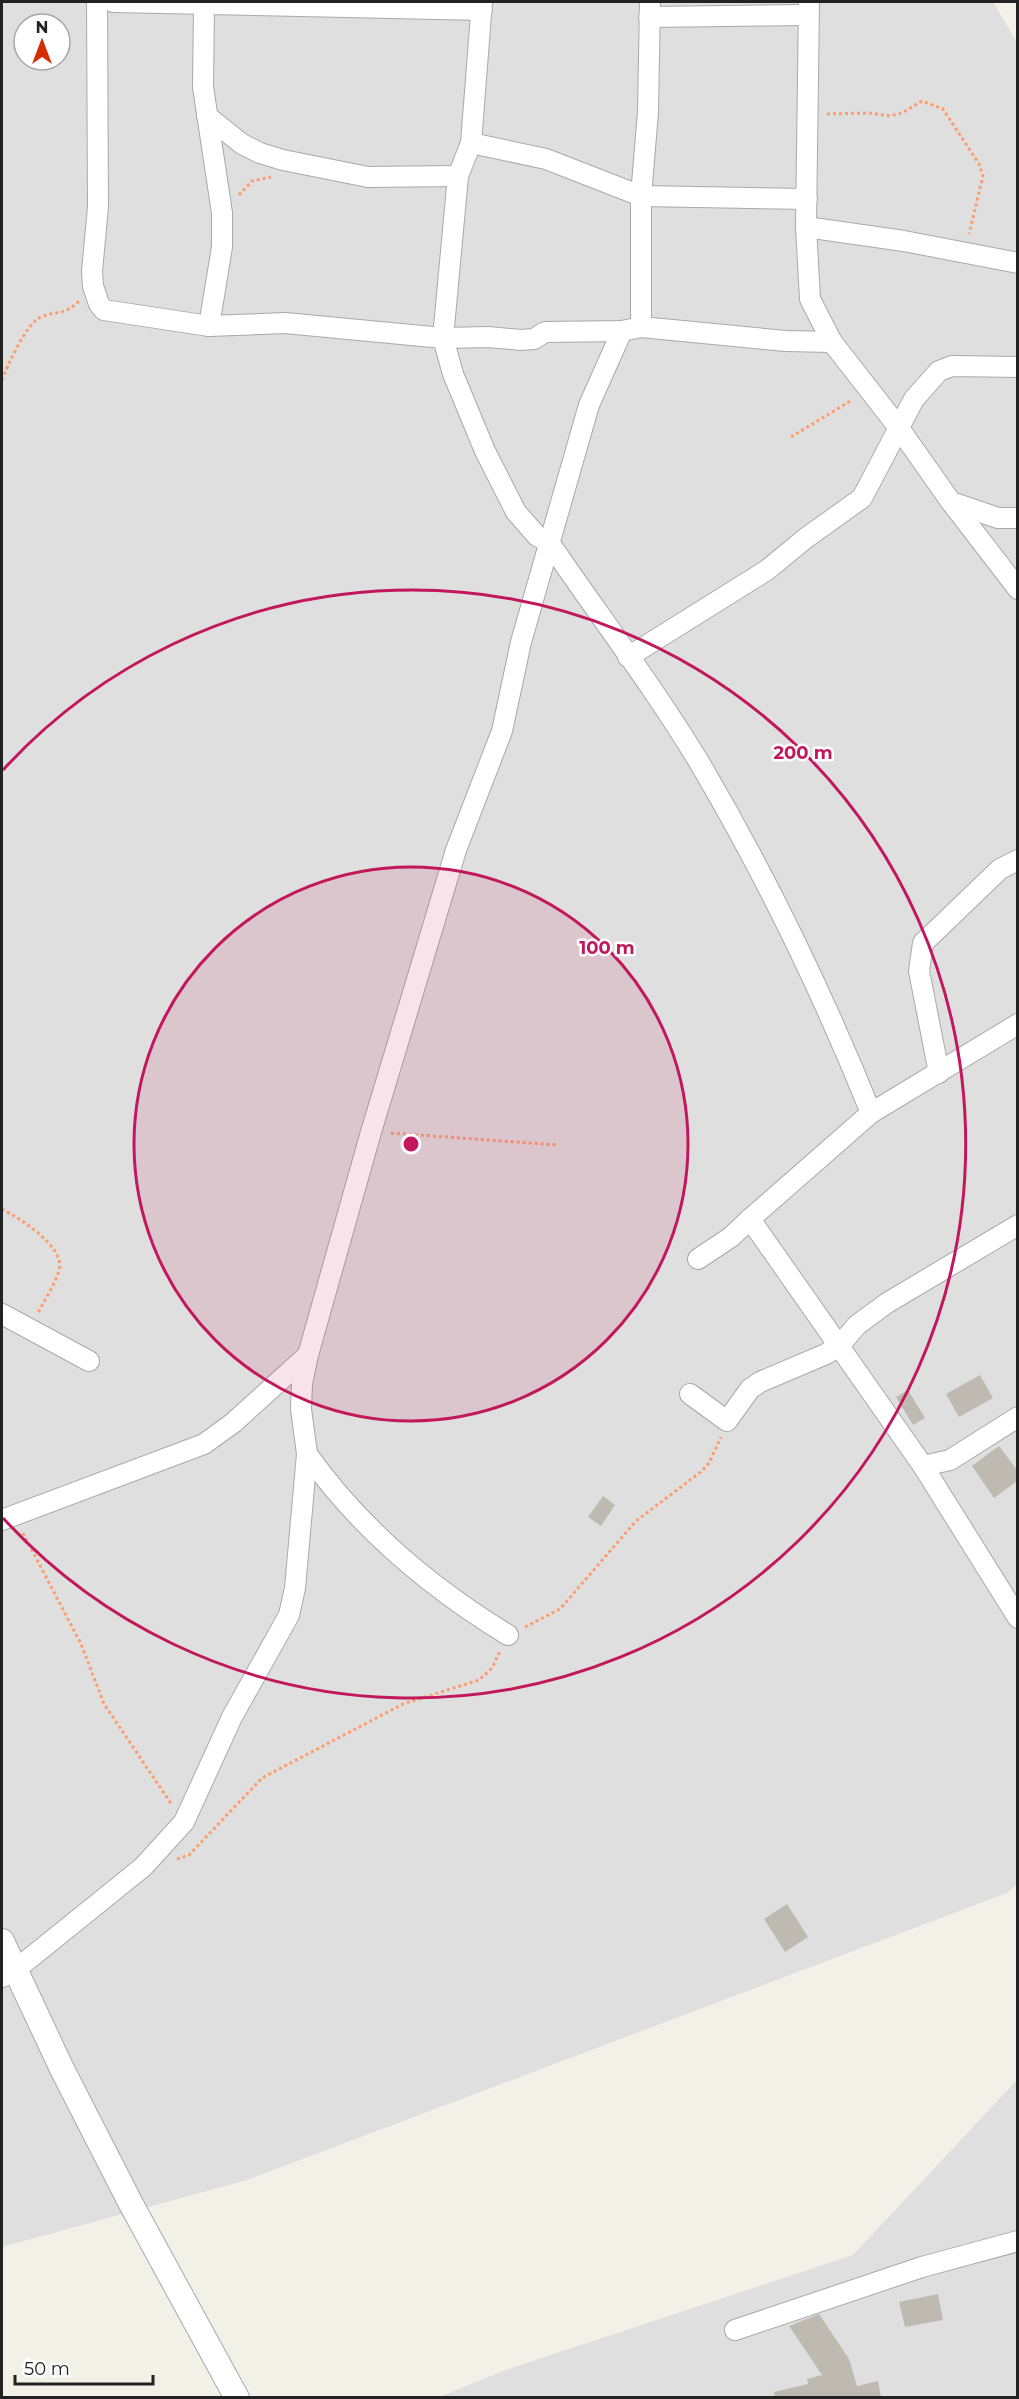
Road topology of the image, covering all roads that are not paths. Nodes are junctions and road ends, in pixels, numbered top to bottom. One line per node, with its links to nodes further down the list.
1 (98, 2): 15 (street)
2 (113, 2): 3 (street)
3 (209, 4): 4 (street); 8 (street)
4 (268, 4): 5 (street)
5 (482, 6): 9 (street)
6 (809, 8): 7 (street); 12 (street)
7 (649, 9): 11 (street)
8 (207, 116): 10 (street); 15 (street)
9 (471, 143): 10 (street); 11 (street)
10 (458, 176): 17 (street)
11 (641, 196): 12 (street); 16 (street)
12 (807, 199): 13 (street)
13 (806, 227): 14 (street); 18 (street)
14 (1017, 263)
15 (209, 326): 17 (street)
16 (631, 329): 17 (street); 18 (street); 23 (street)
17 (443, 338): 23 (street)
18 (832, 342): 20 (street)
19 (1017, 367): 20 (street)
20 (899, 428): 21 (street); 25 (street)
21 (951, 502): 22 (street); 24 (street)
22 (1017, 518)
23 (549, 542): 25 (street); 35 (street)
24 (1017, 589)
25 (628, 657): 29 (street)
26 (1017, 860): 28 (street)
27 (1017, 1024): 28 (street)
28 (939, 1073): 29 (street)
29 (871, 1113): 30 (street)
30 (750, 1219): 32 (street); 34 (street)
31 (1017, 1225): 34 (street)
32 (698, 1258)
33 (2, 1314): 36 (street)
34 (840, 1345): 37 (street); 40 (street)
35 (308, 1355): 39 (street); 41 (street)
36 (88, 1360)
37 (690, 1394)
38 (1017, 1417): 40 (street)
39 (307, 1454): 43 (street); 45 (street)
40 (923, 1467): 42 (street)
41 (8, 1518)
42 (1017, 1618)
43 (508, 1635)
44 (2, 1941): 45 (street)
45 (8, 1974): 48 (street)
46 (1017, 2241): 47 (street)
47 (735, 2330)
48 (237, 2397)

